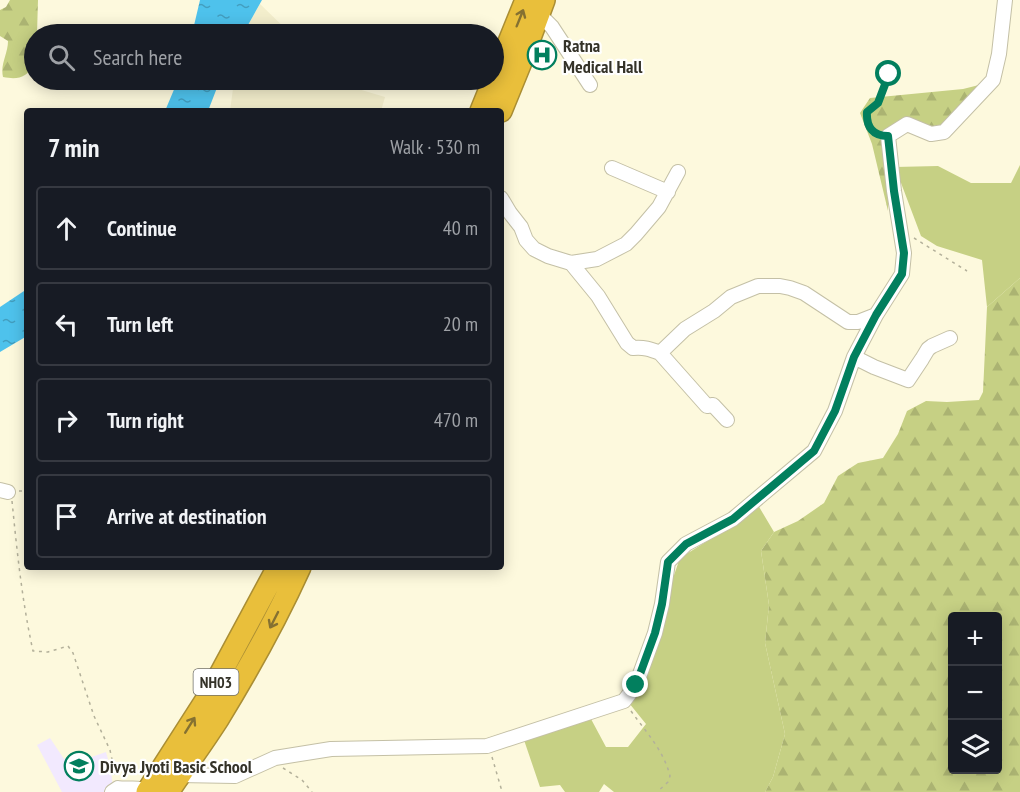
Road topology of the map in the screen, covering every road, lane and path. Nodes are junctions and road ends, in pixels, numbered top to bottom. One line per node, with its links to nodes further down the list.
1 (1005, 0): 9 (street)
2 (536, 6): 4 (highway, one-way to 2); 5 (street); 8 (highway)
3 (893, 62): 9 (path)
4 (504, 67)
5 (590, 85)
6 (492, 90): 7 (highway, one-way to 6)
7 (483, 108)
8 (502, 108)
9 (888, 136): 17 (street)
10 (612, 168): 12 (street)
11 (678, 172): 12 (street)
12 (668, 192): 15 (street)
13 (504, 203): 15 (street)
14 (912, 237): 16 (path)
15 (571, 263): 19 (street)
16 (967, 271)
17 (876, 315): 19 (street); 20 (street)
18 (950, 338): 20 (street)
19 (660, 353): 21 (street)
20 (854, 357): 25 (street)
21 (727, 420)
22 (4, 491): 29 (path)
23 (276, 570): 30 (highway, NH03, one-way to 23)
24 (299, 570): 28 (highway, one-way to 28)
25 (624, 701): 26 (street); 33 (path)
26 (487, 746): 27 (street); 32 (path)
27 (275, 758): 28 (street); 31 (path)
28 (174, 784)
29 (115, 790): 30 (street)
30 (147, 792)
31 (312, 792)
32 (500, 792)
33 (657, 792)

